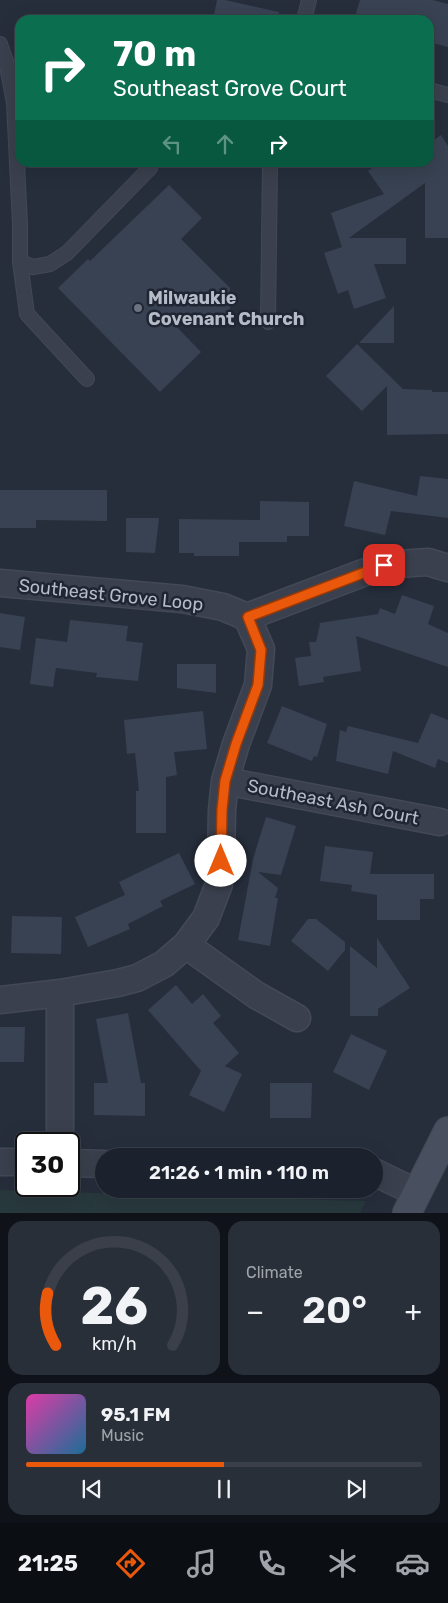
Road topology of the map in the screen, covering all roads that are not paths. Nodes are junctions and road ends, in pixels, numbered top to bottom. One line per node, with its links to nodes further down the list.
1 (309, 0): 2 (lane)
2 (305, 15)
3 (0, 44): 4 (lane)
4 (6, 61): 5 (lane); 8 (lane)
5 (15, 66)
6 (434, 91): 7 (lane)
7 (448, 95)
8 (15, 123)
9 (17, 167): 12 (lane)
10 (150, 167): 12 (lane)
11 (270, 167): 13 (lane)
12 (20, 262): 14 (lane)
13 (268, 322)
14 (87, 379)
15 (448, 568): 17 (street)
16 (0, 584): 17 (street, Southeast Grove Loop)
17 (248, 617): 18 (street)
18 (225, 781): 19 (street, Southeast Ash Court); 20 (street)
19 (440, 822)
20 (186, 945): 21 (street); 23 (street)
21 (60, 993): 22 (street); 25 (street)
22 (0, 1000)
23 (296, 1018)
24 (448, 1131): 31 (street)
25 (60, 1132)
26 (0, 1162): 27 (street)
27 (15, 1162)
28 (80, 1163): 29 (street)
29 (95, 1164)
30 (383, 1179): 31 (street)
31 (412, 1203)

